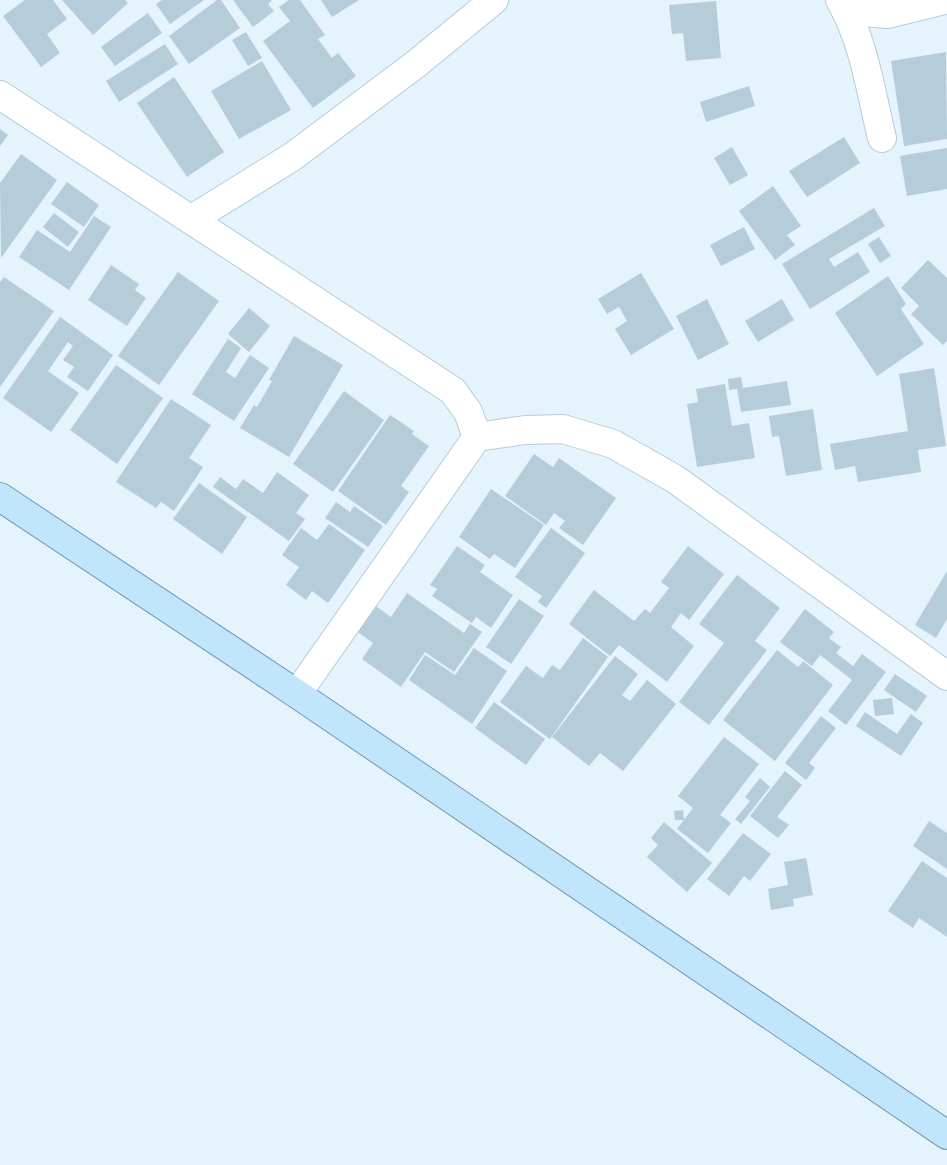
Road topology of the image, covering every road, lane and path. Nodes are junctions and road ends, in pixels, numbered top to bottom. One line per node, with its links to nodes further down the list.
1 (494, 0): 6 (street)
2 (944, 0): 3 (street)
3 (843, 5): 5 (street)
4 (0, 95): 6 (street)
5 (882, 138)
6 (192, 219): 7 (street)
7 (477, 436): 9 (street); 10 (street)
8 (0, 497): 10 (main road)
9 (947, 676)
10 (297, 694): 11 (main road)
11 (947, 1135)

